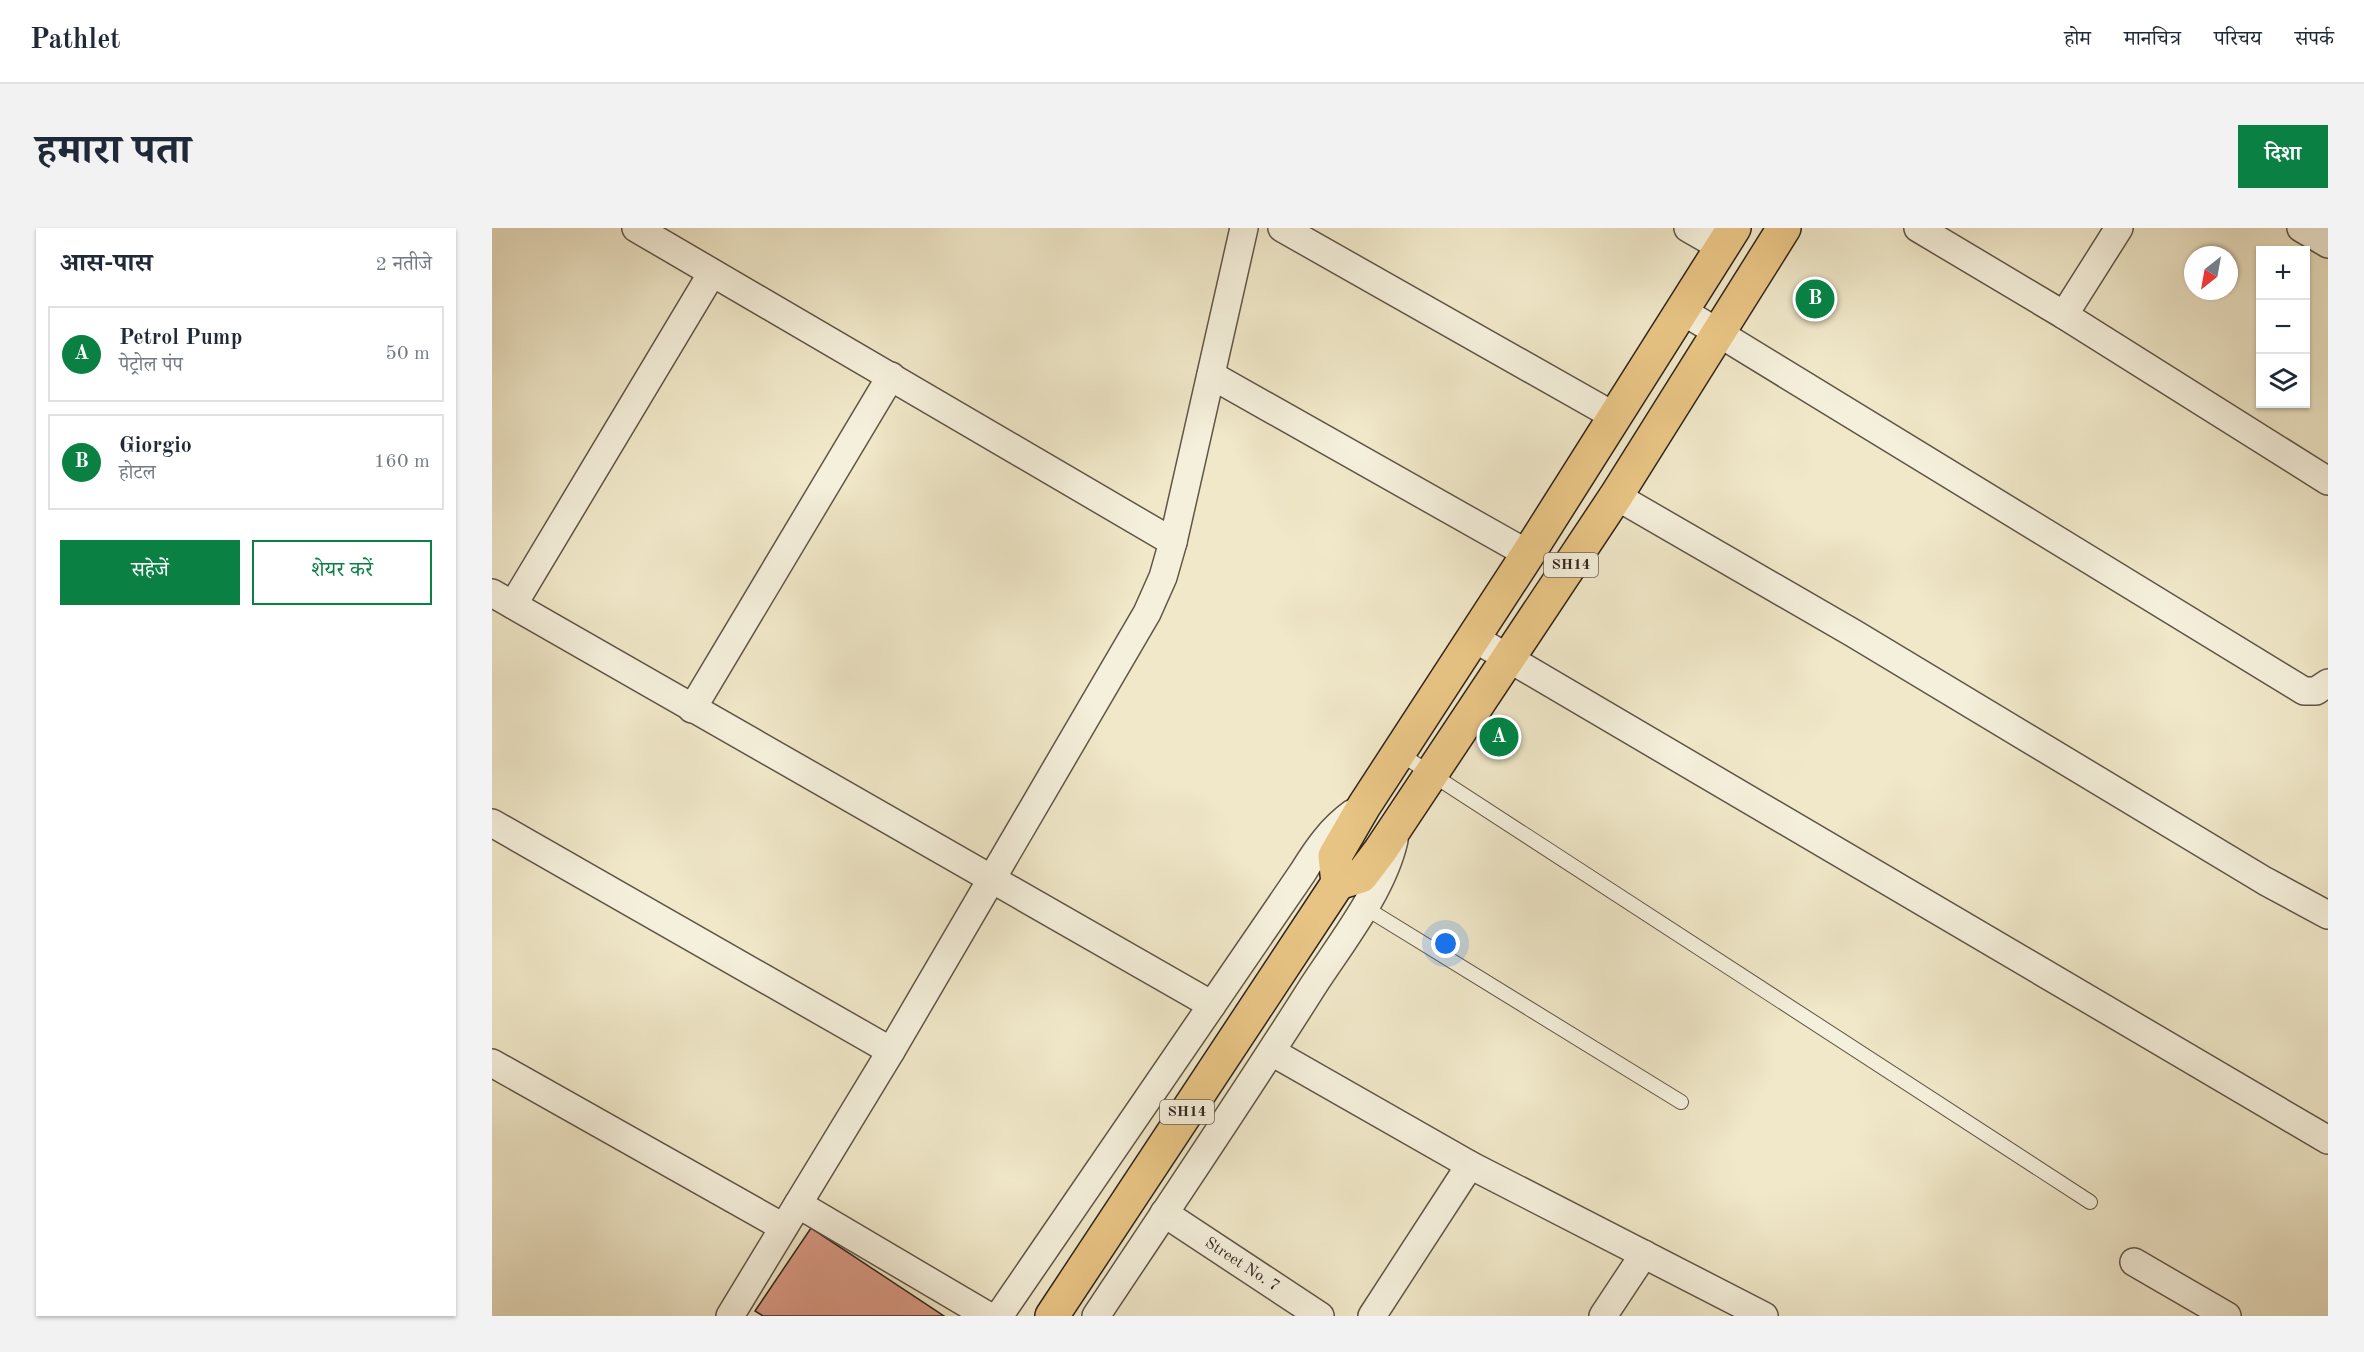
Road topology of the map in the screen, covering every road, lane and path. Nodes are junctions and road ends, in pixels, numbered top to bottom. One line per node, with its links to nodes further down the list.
1 (636, 228): 11 (street)
2 (1244, 228): 15 (street)
3 (1282, 228): 17 (street)
4 (1688, 228): 9 (street)
5 (1784, 228): 14 (main road, SH14)
6 (1918, 228): 13 (street)
7 (2119, 228): 13 (street)
8 (2301, 228): 10 (street)
9 (1727, 238): 12 (main road, SH14)
10 (2328, 244)
11 (712, 273): 16 (street); 22 (street)
12 (1681, 310): 14 (street); 17 (main road, SH14)
13 (2064, 315): 18 (street)
14 (1717, 332): 19 (main road, SH14); 25 (street)
15 (1211, 375): 20 (street); 21 (street)
16 (891, 376): 20 (street); 26 (street)
17 (1614, 416): 21 (main road, SH14)
18 (2328, 481)
19 (1616, 496): 24 (main road, SH14); 35 (street)
20 (1173, 542): 32 (street)
21 (1528, 554): 23 (main road, SH14)
22 (502, 599): 26 (street)
23 (1474, 638): 24 (street); 27 (main road, SH14)
24 (1509, 659): 28 (main road, SH14); 41 (street)
25 (2328, 683)
26 (692, 709): 32 (street)
27 (1399, 753): 28 (lane); 29 (main road, SH14)
28 (1430, 773): 31 (main road, SH14); 43 (lane)
29 (1364, 806): 33 (main road, SH14); 36 (street)
30 (492, 822): 37 (street)
31 (1397, 825): 33 (main road, SH14); 34 (street)
32 (992, 879): 36 (street); 37 (street)
33 (1330, 895): 52 (main road, SH14)
34 (1364, 907): 38 (street); 40 (lane)
35 (2328, 915)
36 (1212, 1005): 51 (street)
37 (891, 1051): 44 (street)
38 (1272, 1052): 42 (street); 45 (street)
39 (492, 1063): 46 (street)
40 (1682, 1102)
41 (2328, 1140)
42 (1470, 1165): 47 (street); 55 (street)
43 (2090, 1202)
44 (798, 1204): 46 (street); 50 (street)
45 (1164, 1213): 53 (street); 54 (street, Street No. 7)
46 (783, 1227): 49 (street)
47 (1644, 1254): 56 (street); 57 (street)
48 (2134, 1262): 58 (street)
49 (730, 1316)
50 (987, 1316)
51 (999, 1316)
52 (1052, 1316)
53 (1096, 1316)
54 (1320, 1316)
55 (1372, 1316)
56 (1603, 1316)
57 (1764, 1316)
58 (2228, 1316)

